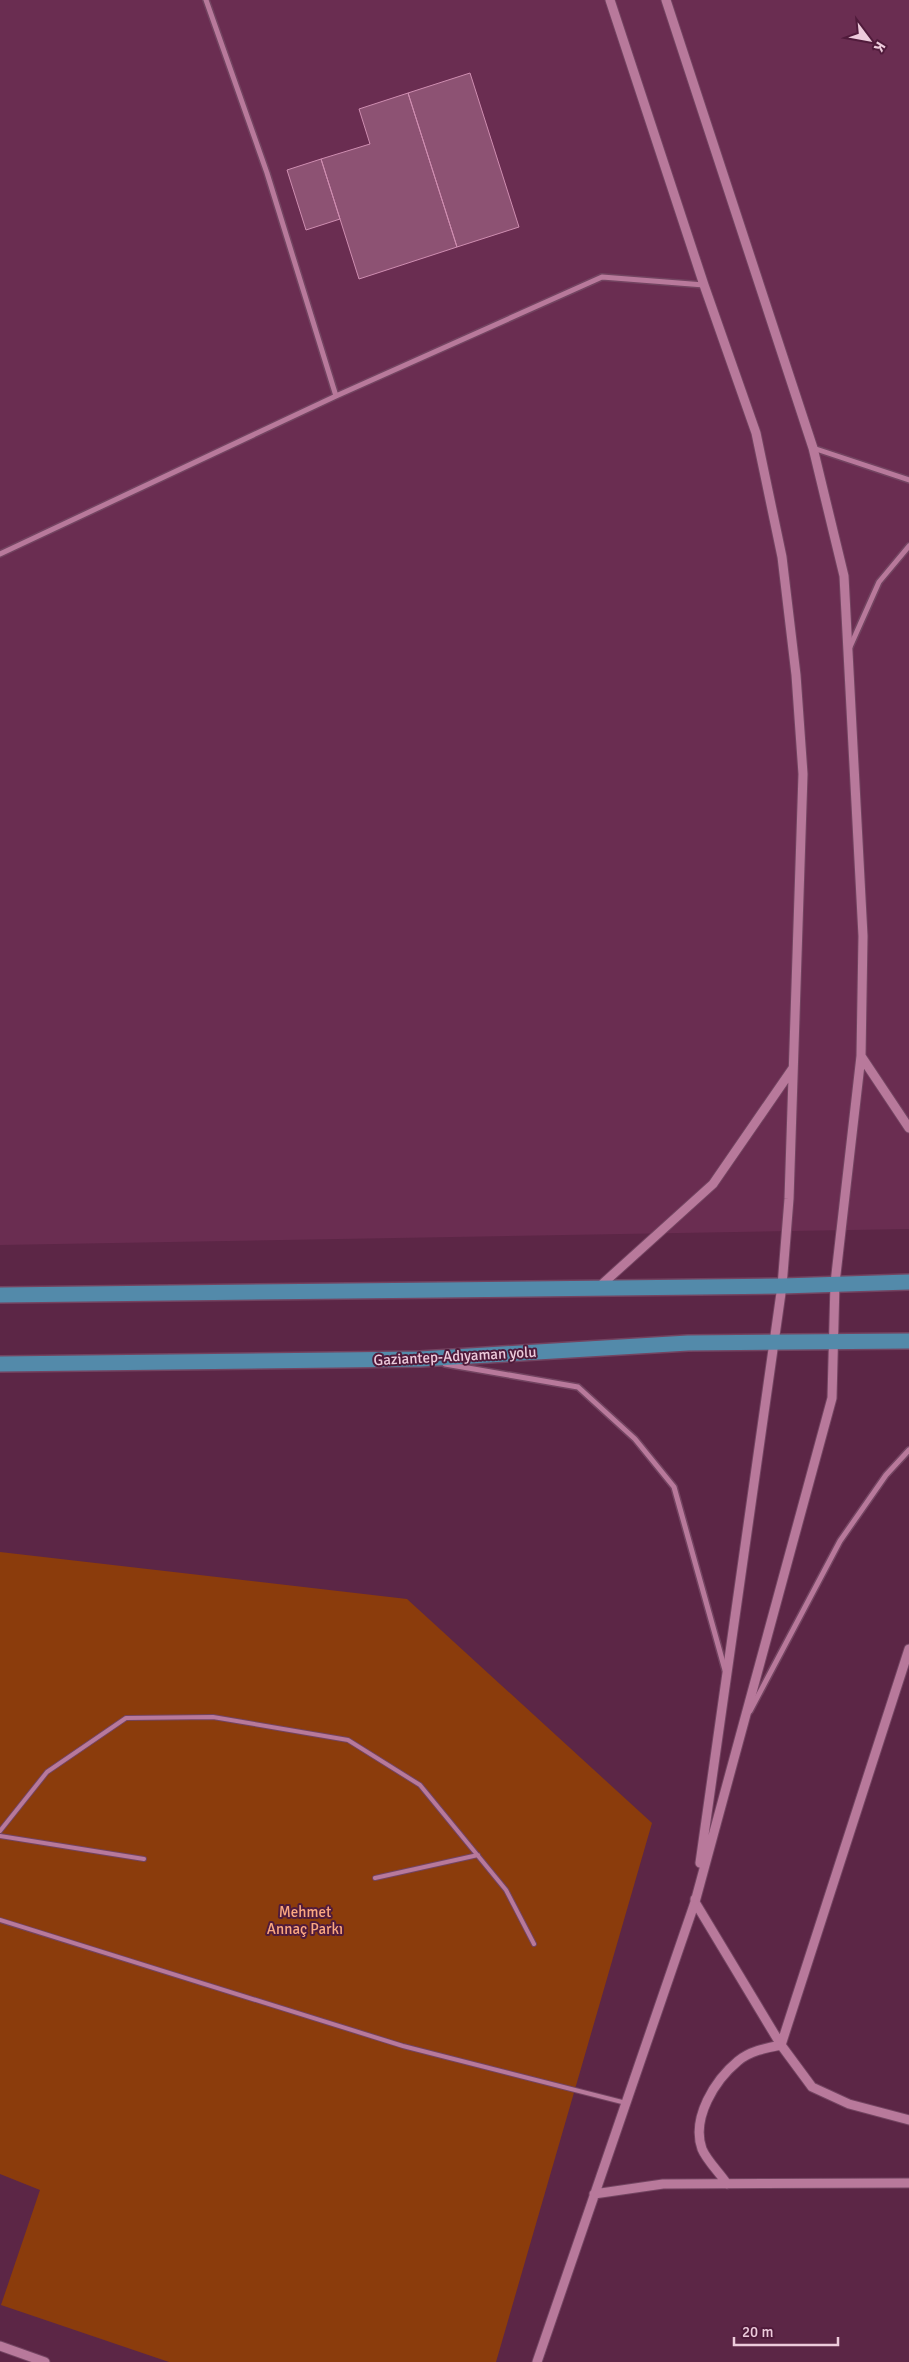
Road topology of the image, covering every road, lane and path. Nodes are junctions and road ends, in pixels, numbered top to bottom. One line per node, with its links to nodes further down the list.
1 (206, 0): 5 (street)
2 (610, 0): 4 (street)
3 (666, 0): 6 (street)
4 (704, 285): 5 (street); 12 (street)
5 (336, 396): 9 (street)
6 (813, 448): 7 (street); 10 (street)
7 (909, 480)
8 (909, 546): 10 (street)
9 (0, 554)
10 (848, 650): 11 (street)
11 (861, 1056): 13 (street); 15 (street)
12 (793, 1067): 16 (street); 17 (street)
13 (909, 1128)
14 (909, 1282): 15 (highway)
15 (836, 1283): 17 (highway); 19 (street)
16 (599, 1286): 17 (highway); 18 (highway)
17 (782, 1286): 21 (street)
18 (0, 1295)
19 (835, 1341): 20 (highway, Gaziantep-Adıyaman yolu); 21 (highway, Gaziantep-Adıyaman yolu); 27 (street)
20 (909, 1341)
21 (775, 1343): 22 (highway, Gaziantep-Adıyaman yolu); 26 (street)
22 (420, 1360): 23 (highway, Gaziantep-Adıyaman yolu); 26 (street)
23 (0, 1364)
24 (909, 1450): 27 (street)
25 (909, 1649): 36 (street)
26 (727, 1678): 33 (street)
27 (744, 1722): 33 (street)
28 (0, 1831): 30 (lane)
29 (0, 1836): 31 (lane)
30 (478, 1855): 32 (lane); 35 (lane)
31 (144, 1859)
32 (375, 1878)
33 (695, 1902): 36 (street); 37 (street)
34 (0, 1920): 37 (lane)
35 (534, 1944)
36 (781, 2045): 38 (street); 40 (street)
37 (626, 2103): 41 (street)
38 (909, 2120)
39 (909, 2183): 40 (street)
40 (727, 2184): 41 (street)
41 (594, 2194): 44 (street)
42 (0, 2346): 43 (street)
43 (45, 2362)
44 (537, 2362)

